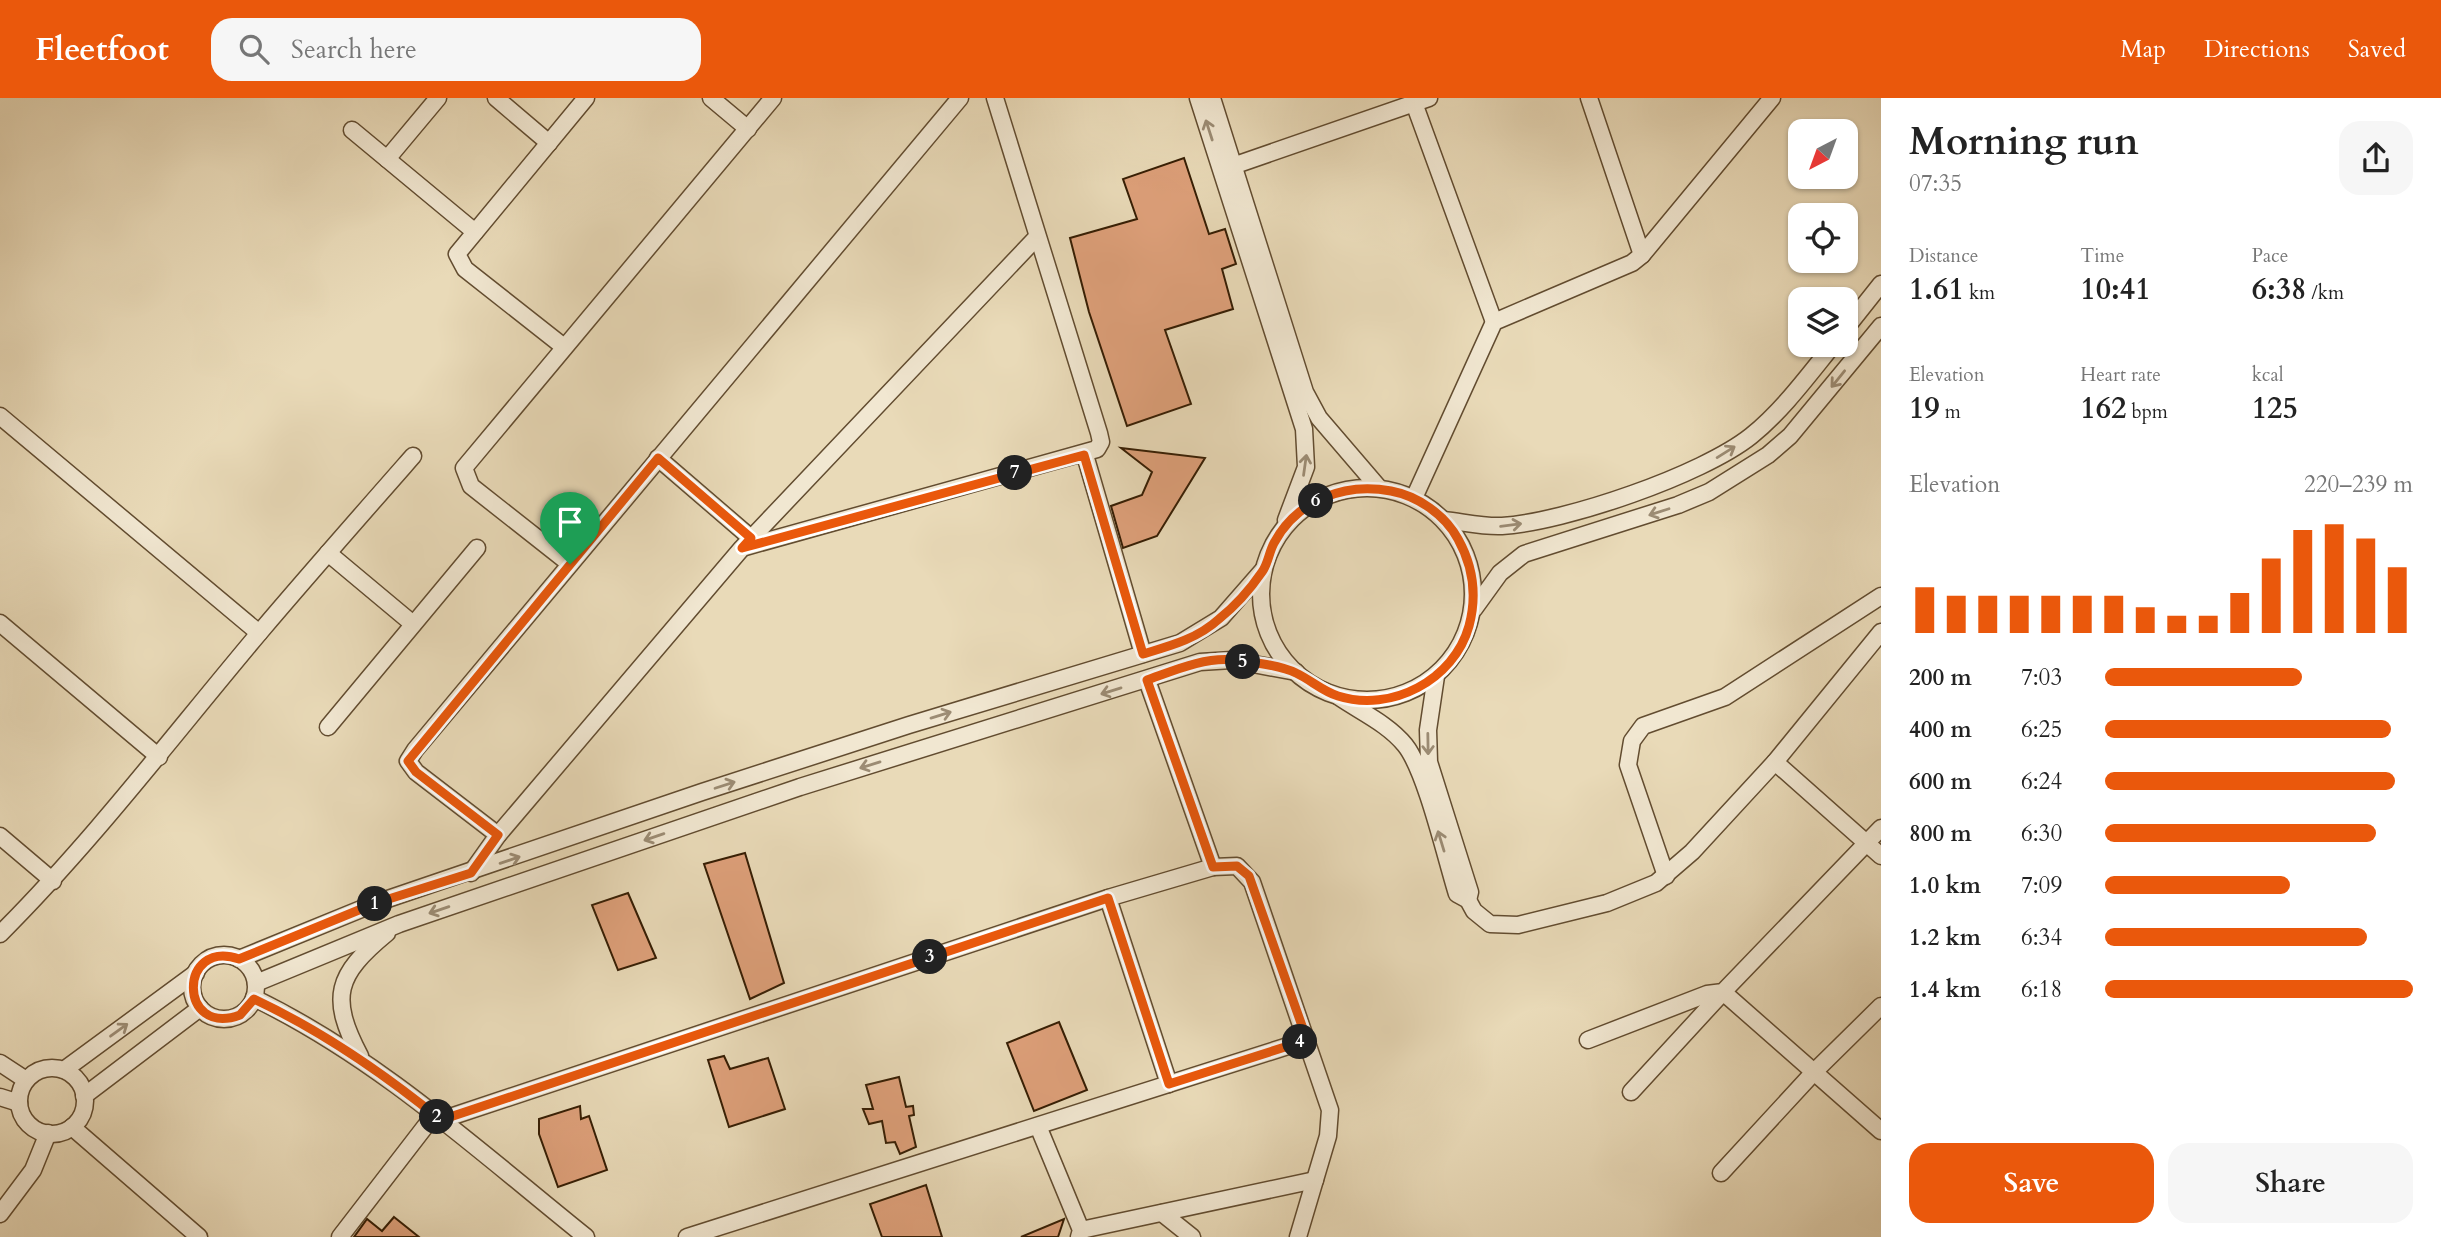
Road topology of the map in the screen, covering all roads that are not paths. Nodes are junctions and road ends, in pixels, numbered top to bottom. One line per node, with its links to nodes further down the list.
1 (438, 98): 16 (street)
2 (496, 98): 15 (street)
3 (586, 98): 15 (street)
4 (711, 98): 13 (street)
5 (773, 98): 13 (street)
6 (960, 98): 30 (street)
7 (995, 98): 19 (street)
8 (1198, 98): 17 (street, one-way to 8)
9 (1213, 98): 17 (street)
10 (1589, 98): 20 (street)
11 (1772, 98): 20 (street)
12 (1421, 101): 17 (street); 23 (street)
13 (748, 128): 25 (street)
14 (352, 130): 16 (street)
15 (550, 143): 18 (street)
16 (387, 159): 18 (street)
17 (1228, 167): 31 (street); 34 (street, one-way to 17)
18 (475, 232): 25 (street)
19 (1037, 237): 28 (street); 35 (street)
20 (1642, 255): 23 (street)
21 (1881, 284): 22 (street)
22 (1858, 313)
23 (1494, 322): 32 (street)
24 (1881, 326): 41 (street, one-way to 41)
25 (564, 347): 38 (street)
26 (1823, 357): 33 (street, one-way to 26)
27 (0, 416): 45 (street)
28 (1084, 455): 35 (street); 46 (street)
29 (413, 456): 37 (street)
30 (658, 458): 35 (street); 38 (street)
31 (1378, 488): 32 (street); 34 (street)
32 (1414, 498): 33 (street)
33 (1444, 520): 41 (street)
34 (1282, 529): 39 (street)
35 (747, 543): 55 (street)
36 (477, 548): 43 (street)
37 (328, 553): 43 (street); 45 (street)
38 (570, 564): 55 (street)
39 (1263, 570): 46 (street); 47 (street)
40 (1881, 596): 61 (street)
41 (1473, 611): 48 (street)
42 (0, 623): 52 (street)
43 (413, 624): 51 (street)
44 (1881, 632): 53 (street)
45 (259, 633): 52 (street)
46 (1143, 654): 60 (street, one-way to 46)
47 (1296, 673): 49 (street); 50 (street)
48 (1436, 676): 50 (street); 64 (street, one-way to 64)
49 (1147, 680): 59 (street); 66 (street, one-way to 66)
50 (1339, 696): 64 (street, one-way to 50)
51 (328, 727)
52 (159, 757): 62 (street)
53 (1775, 762): 57 (street); 61 (street)
54 (1881, 828): 57 (street)
55 (498, 835): 60 (street)
56 (0, 836): 62 (street)
57 (1869, 843): 58 (street); 71 (street)
58 (1881, 856)
59 (1213, 867): 63 (street); 74 (street)
60 (471, 873): 65 (street)
61 (1666, 876): 64 (street)
62 (53, 881): 67 (street)
63 (1108, 898): 81 (street); 86 (street)
64 (1468, 900)
65 (376, 903): 66 (street); 68 (street)
66 (392, 926): 70 (street); 76 (street)
67 (0, 934)
68 (239, 959): 69 (street); 70 (street)
69 (195, 973): 73 (street); 78 (street, one-way to 69)
70 (255, 991): 73 (street); 76 (street)
71 (1723, 992): 75 (street); 79 (street); 82 (street)
72 (1881, 1006): 79 (street)
73 (200, 1008): 83 (street)
74 (1307, 1040): 81 (street); 92 (street)
75 (1588, 1040)
76 (361, 1059): 86 (street)
77 (0, 1063): 80 (street)
78 (64, 1070): 80 (street); 83 (street)
79 (1814, 1072): 89 (street); 91 (street)
80 (26, 1080): 85 (street)
81 (1169, 1084): 87 (street)
82 (1631, 1092)
83 (85, 1096): 88 (street)
84 (0, 1097): 85 (street)
85 (19, 1103): 90 (street)
86 (437, 1117): 97 (street); 98 (street)
87 (1038, 1126): 95 (street); 99 (street)
88 (72, 1127): 90 (street); 96 (street)
89 (1881, 1131)
90 (48, 1133): 94 (street)
91 (1721, 1173)
92 (1315, 1180): 93 (street); 101 (street)
93 (1162, 1213): 95 (street); 100 (street)
94 (0, 1214)
95 (1080, 1233)
96 (199, 1237)
97 (340, 1237)
98 (586, 1237)
99 (687, 1237)
100 (1192, 1237)
101 (1298, 1237)

